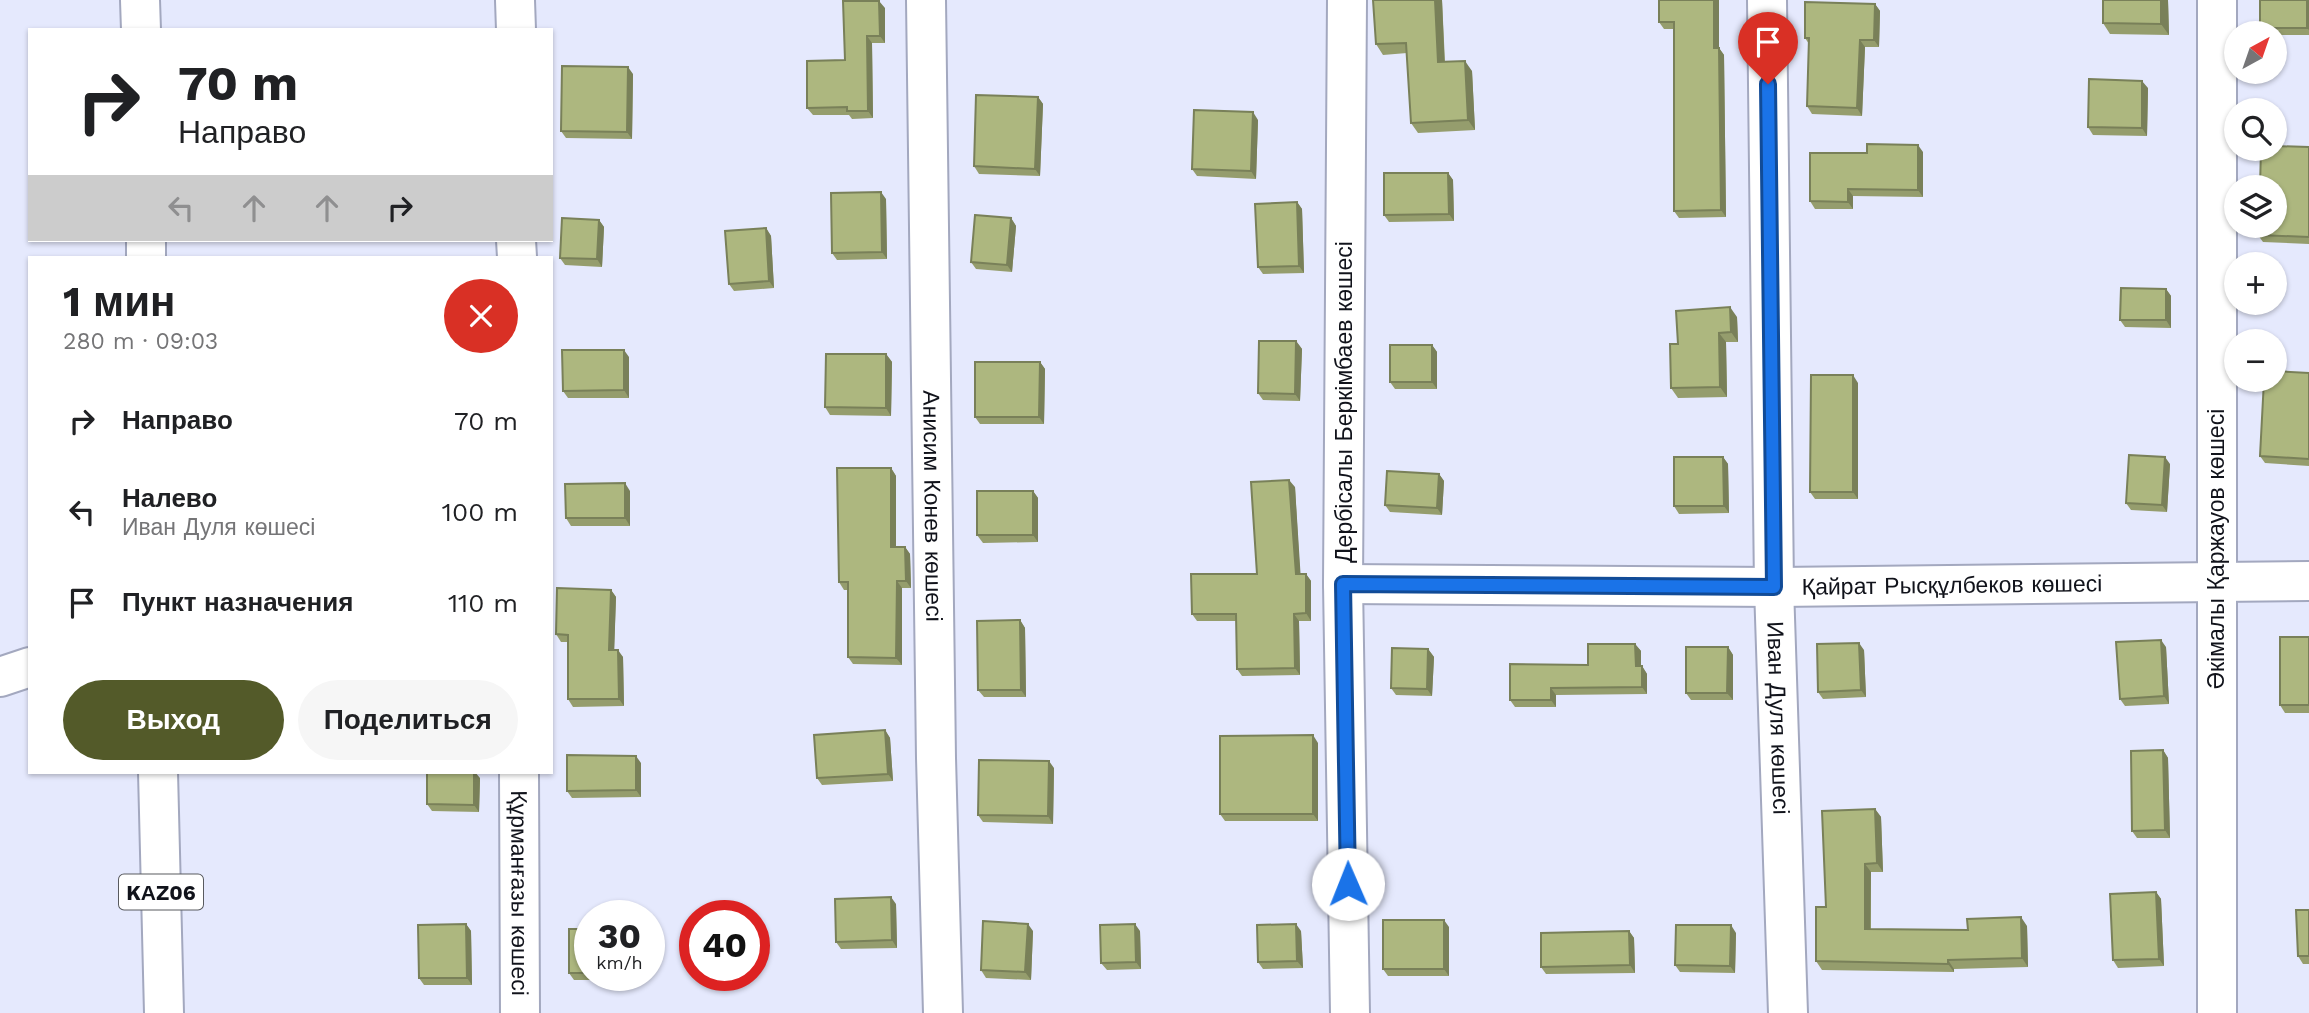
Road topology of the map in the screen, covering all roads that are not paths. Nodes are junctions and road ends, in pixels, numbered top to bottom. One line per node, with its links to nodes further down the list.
1 (140, 0): 7 (main road)
2 (515, 0): 8 (main road)
3 (926, 0): 19 (main road, Анисим Конев көшесі)
4 (1347, 0): 11 (main road, Дербісалы Беркімбаев көшесі)
5 (1767, 0): 12 (main road, Иван Дуля көшесі)
6 (2217, 0): 10 (main road, Әкімалы Қаржауов көшесі)
7 (141, 28)
8 (516, 28)
9 (2309, 581): 10 (main road, Қайрат Рысқұлбеков көшесі)
10 (2216, 583): 12 (main road, Қайрат Рысқұлбеков көшесі); 22 (main road, Әкімалы Қаржауов көшесі)
11 (1343, 584): 12 (main road, Қайрат Рысқұлбеков көшесі); 20 (main road, Дербісалы Беркімбаев көшесі)
12 (1774, 587): 21 (main road, Иван Дуля көшесі)
13 (28, 668): 14 (main road)
14 (0, 677)
15 (158, 774): 17 (main road, KАZ06)
16 (519, 774): 18 (main road, Құрманғазы көшесі)
17 (164, 1013)
18 (520, 1013)
19 (943, 1013)
20 (1350, 1013)
21 (1788, 1013)
22 (2217, 1013)

